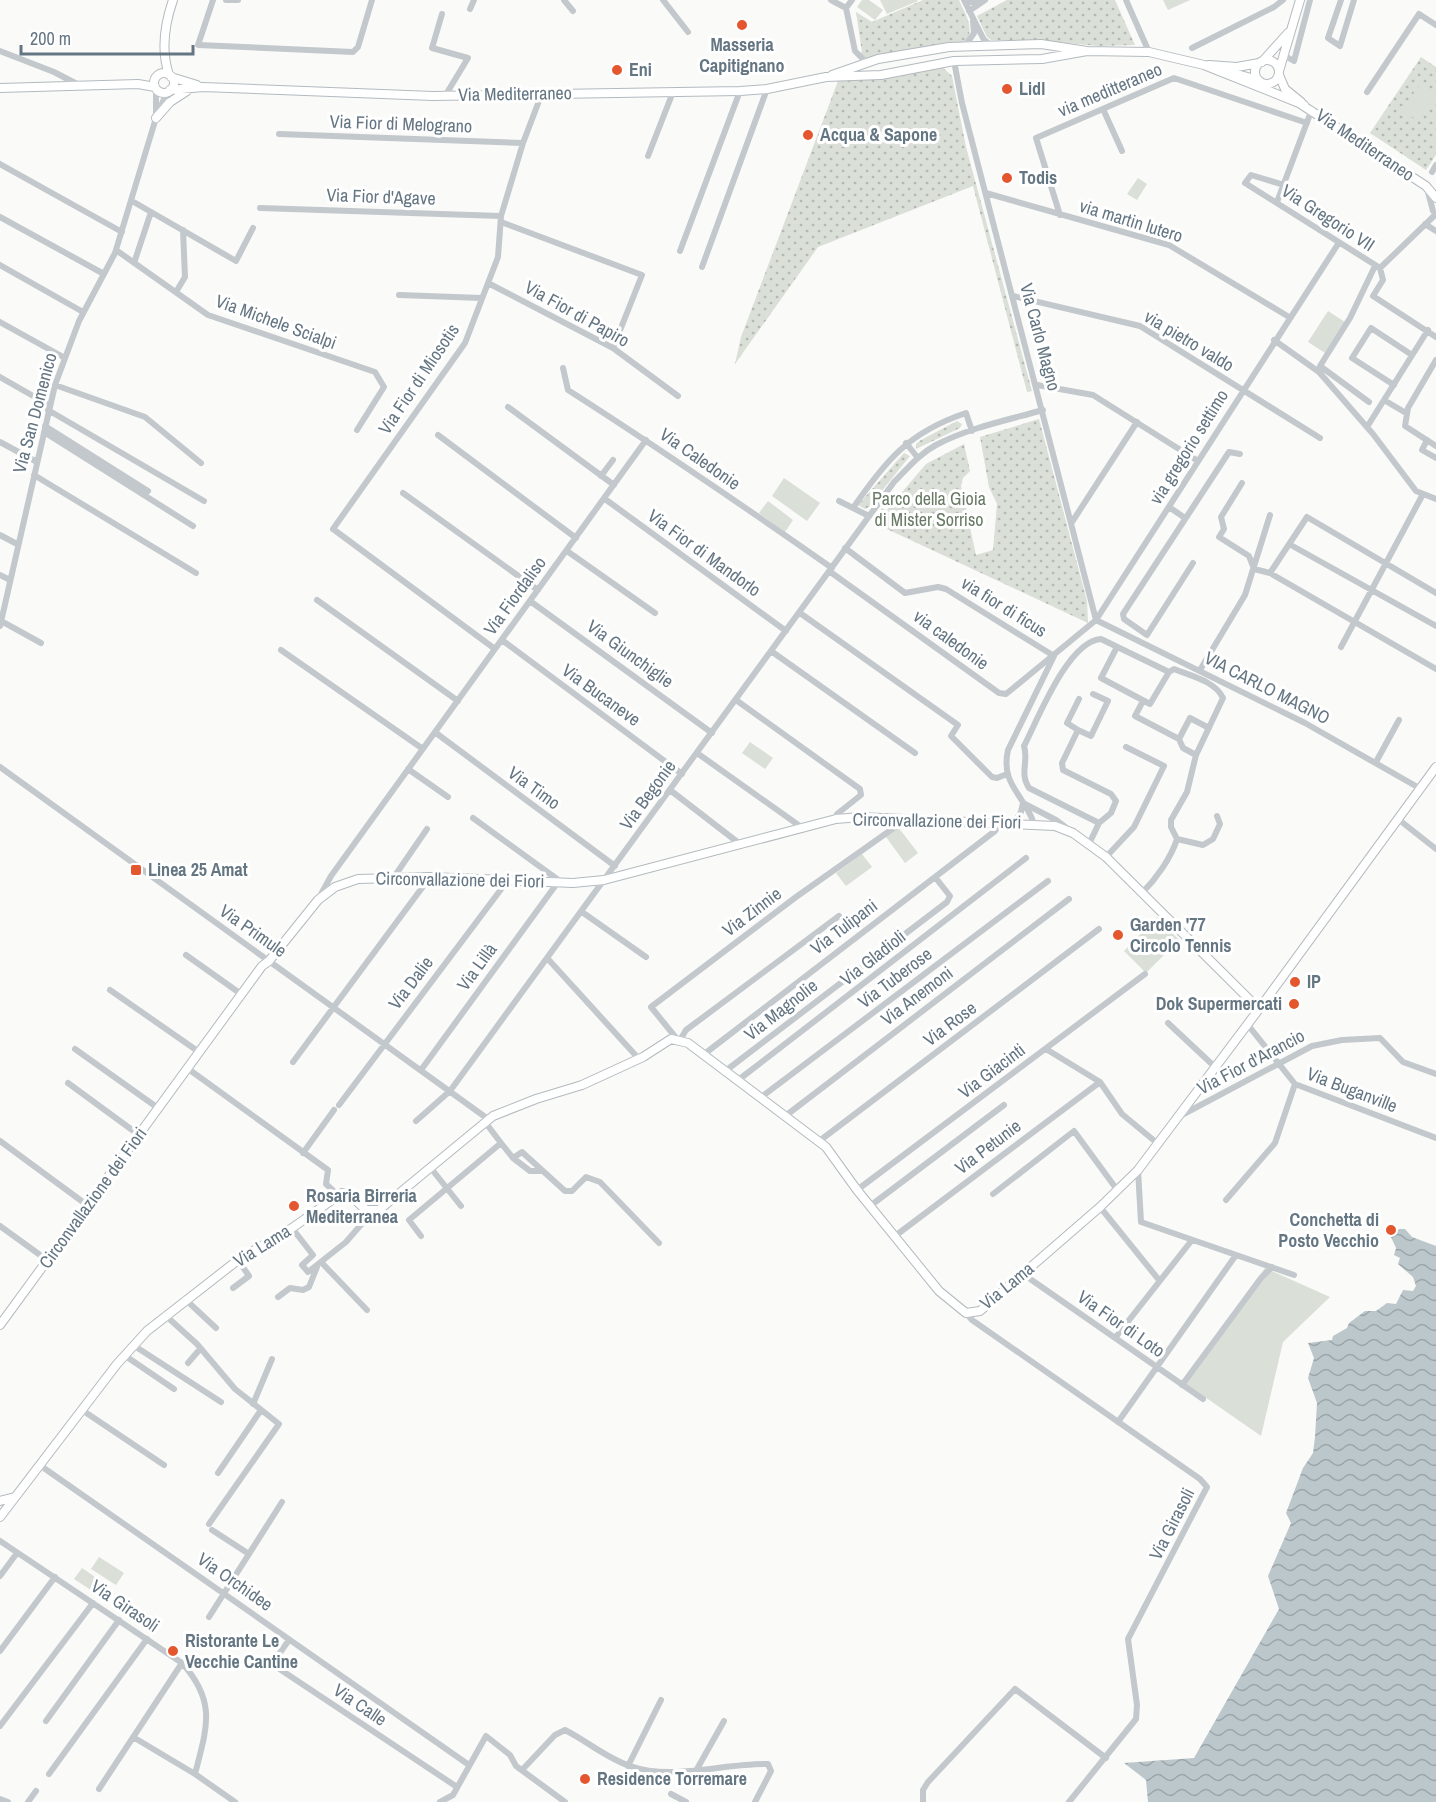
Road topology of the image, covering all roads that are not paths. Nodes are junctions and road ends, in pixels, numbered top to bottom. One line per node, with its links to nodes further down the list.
1 (172, 0): 48 (street)
2 (213, 0): 5 (street)
3 (226, 0): 4 (street)
4 (238, 0)
5 (372, 0)
6 (474, 0): 21 (street)
7 (564, 0): 22 (street)
8 (663, 0): 28 (street)
9 (831, 0): 20 (street)
10 (852, 0): 20 (street)
11 (978, 0): 19 (street)
12 (985, 0): 23 (street)
13 (1126, 0): 36 (street)
14 (1283, 0): 32 (street)
15 (1300, 0): 26 (street)
16 (1310, 0): 37 (street)
17 (1341, 0): 18 (street)
18 (1354, 0)
19 (965, 2): 23 (street)
20 (846, 8): 34 (street)
21 (470, 9)
22 (573, 11)
23 (969, 11): 25 (street)
24 (442, 14): 64 (street)
25 (973, 21): 30 (street); 31 (street)
26 (1293, 25): 37 (street); 41 (street)
27 (1436, 25): 62 (street)
28 (688, 32)
29 (1033, 45): 31 (street); 35 (street); 39 (street)
30 (965, 46): 31 (street); 38 (street)
31 (992, 46)
32 (1192, 48)
33 (0, 51): 45 (street)
34 (855, 51): 42 (street); 44 (street)
35 (1087, 51): 36 (street, Via Mediterraneo); 39 (street)
36 (1149, 52): 43 (street, Via Mediterraneo)
37 (1285, 56): 47 (street)
38 (888, 58): 42 (street); 46 (street)
39 (1032, 60): 40 (street)
40 (954, 61): 46 (street); 80 (street, Via Carlo Magno)
41 (1261, 62): 43 (street); 47 (street); 50 (street)
42 (867, 63): 44 (street)
43 (1204, 65): 50 (street); 65 (street, Via Mediterraneo)
44 (849, 68): 49 (street)
45 (54, 72): 52 (street); 53 (street)
46 (892, 72): 49 (street)
47 (1279, 73): 51 (street); 65 (street, Via Mediterraneo)
48 (170, 76): 54 (street); 56 (street); 59 (street)
49 (826, 77): 58 (street, Via Mediterraneo)
50 (1259, 81): 51 (street)
51 (1268, 84): 65 (street, Via Mediterraneo)
52 (56, 86): 53 (street); 55 (street)
53 (81, 86): 56 (street)
54 (203, 87): 57 (street); 64 (street, Via Mediterraneo)
55 (0, 88)
56 (155, 88): 59 (street); 68 (street, Via San Domenico)
57 (190, 88): 59 (street); 68 (street)
58 (767, 89): 60 (street, Via Mediterraneo); 100 (street)
59 (169, 91): 68 (street, Via San Domenico)
60 (740, 91): 61 (street, Via Mediterraneo); 97 (street)
61 (673, 92): 63 (street, Via Mediterraneo); 73 (street)
62 (1367, 92)
63 (542, 93): 64 (street, Via Mediterraneo); 71 (street, Via Fior di Miosotis)
64 (445, 96)
65 (1304, 105): 67 (street, Via Mediterraneo)
66 (1103, 109): 69 (street, via meditteraneo); 72 (street); 87 (street, via meditteraneo)
67 (1312, 110): 69 (street); 78 (street, Via Mediterraneo)
68 (156, 118): 82 (street, Via San Domenico)
69 (1307, 123): 77 (street)
70 (279, 134): 71 (street, Via Fior di Melograno)
71 (523, 143): 89 (street, Via Fior di Miosotis)
72 (1122, 151)
73 (648, 156)
74 (0, 164): 94 (street)
75 (1436, 165): 76 (street)
76 (1432, 172)
77 (1284, 185): 83 (street); 83 (street, Via Gregorio VII)
78 (1426, 186): 79 (street, Via Mediterraneo); 81 (street, Via Mediterraneo); 85 (street, Via Mediterraneo)
79 (1436, 190)
80 (986, 193): 87 (street, via martin lutero); 106 (street, Via Carlo Magno)
81 (1436, 198)
82 (132, 201): 86 (street); 94 (street, Via San Domenico)
83 (1277, 202): 95 (street, Via Gregorio VII)
84 (260, 208): 89 (street, Via Fior d'Agave)
85 (1435, 210): 90 (street, Via Gregorio VII)
86 (151, 212): 92 (street); 98 (street)
87 (1060, 215): 109 (street, via martin lutero)
88 (0, 217): 102 (street)
89 (501, 219): 103 (street, Via Fior di Miosotis); 114 (street, Via Fior d'Agave)
90 (1425, 224): 93 (street); 101 (street, Via Gregorio VII)
91 (253, 228): 92 (street)
92 (183, 230): 104 (street)
93 (1436, 231)
94 (122, 232): 96 (street, Via San Domenico)
95 (1338, 244): 101 (street, Via Gregorio VII); 109 (street, via gregorio settimo)
96 (116, 250): 98 (street, Via Michele Scialpi); 102 (street, Via San Domenico)
97 (680, 251)
98 (134, 262): 104 (street, Via Michele Scialpi)
99 (0, 265): 108 (street)
100 (702, 267)
101 (1377, 267): 111 (street); 126 (street)
102 (104, 274): 108 (street, Via San Domenico)
103 (488, 283): 107 (street, Via Fior di Miosotis); 114 (street, Via Fior di Papiro)
104 (176, 292): 134 (street, Via Michele Scialpi)
105 (399, 296): 107 (street)
106 (1013, 296): 121 (street, Via Carlo Magno); 123 (street, via pietro valdo)
107 (482, 297): 201 (street, Via Fior di Miosotis)
108 (83, 312): 116 (street, Via San Domenico)
109 (1289, 317): 113 (street, via gregorio settimo)
110 (0, 322): 116 (street)
111 (1428, 330): 112 (street); 115 (street)
112 (1436, 337)
113 (1274, 340): 123 (street, via gregorio settimo); 132 (street)
114 (613, 348): 124 (street, Via Fior di Papiro)
115 (1412, 355): 122 (street); 122 (street)
116 (65, 358): 120 (street, Via San Domenico)
117 (1436, 360): 130 (street)
118 (563, 368): 138 (street, Via Caledonie)
119 (0, 378): 127 (street)
120 (55, 385): 127 (street, Via San Domenico); 149 (street)
121 (1037, 385): 129 (street, Via Carlo Magno); 131 (street)
122 (1394, 385): 125 (street)
123 (1242, 391): 137 (street, via pietro valdo); 148 (street, via gregorio settimo)
124 (678, 396)
125 (1384, 400): 130 (street); 132 (street)
126 (1369, 402)
127 (48, 407): 133 (street, Via San Domenico); 159 (street)
128 (508, 407): 151 (street)
129 (1043, 410): 135 (street, Via Begonie); 166 (street, Via Carlo Magno)
130 (1406, 413): 139 (street)
131 (1137, 422): 148 (street); 166 (street)
132 (1367, 427): 156 (street)
133 (44, 429): 147 (street, Via San Domenico); 154 (street); 167 (street)
134 (357, 430)
135 (972, 431): 141 (street); 144 (street, Via Begonie)
136 (438, 435): 169 (street)
137 (1320, 438)
138 (646, 440): 153 (street, Via Fiordaliso); 177 (street, Via Caledonie)
139 (1427, 441): 142 (street); 145 (street)
140 (0, 442): 147 (street)
141 (906, 443): 144 (street); 162 (street)
142 (1436, 446)
143 (1240, 454): 165 (street)
144 (918, 458): 164 (street, Via Begonie)
145 (1436, 458)
146 (613, 460): 151 (street)
147 (37, 462): 150 (street, Via San Domenico)
148 (1198, 462): 161 (street, via gregorio settimo)
149 (201, 463)
150 (34, 475): 170 (street, Via San Domenico); 178 (street)
151 (601, 476): 153 (street)
152 (1242, 483): 176 (street)
153 (614, 485): 157 (street, Via Fiordaliso)
154 (148, 491)
155 (403, 493): 182 (street)
156 (1423, 494): 158 (street); 175 (street)
157 (605, 499): 169 (street, Via Fiordaliso); 193 (street, Via Fior di Mandorlo)
158 (1436, 499)
159 (204, 501)
160 (839, 501): 162 (street)
161 (1169, 507): 165 (street); 189 (street, via gregorio settimo)
162 (853, 508): 164 (street)
163 (1270, 515): 176 (street)
164 (869, 516): 172 (street, Via Begonie)
165 (1185, 518): 194 (street)
166 (1072, 522): 189 (street, Via Carlo Magno)
167 (193, 526)
168 (0, 535): 170 (street)
169 (576, 538): 173 (street, Via Fiordaliso)
170 (17, 544): 181 (street, Via San Domenico)
171 (1288, 544): 175 (street); 179 (street); 183 (street)
172 (845, 548): 177 (street, Via Begonie); 205 (street, via fior di ficus)
173 (567, 551): 182 (street, Via Fiordaliso); 188 (street)
174 (1193, 563): 194 (street)
175 (1385, 566): 183 (street); 184 (street)
176 (1254, 569): 179 (street); 207 (street)
177 (831, 570): 187 (street, Via Begonie); 205 (street, via caledonie)
178 (196, 573)
179 (1270, 573): 190 (street)
180 (0, 575): 181 (street)
181 (10, 580): 191 (street, Via San Domenico)
182 (538, 590): 186 (street, Via Fiordaliso)
183 (1372, 591): 190 (street); 192 (street)
184 (1436, 593)
185 (317, 600): 214 (street)
186 (530, 601): 196 (street, Via Fiordaliso); 220 (street, Via Giunchiglie)
187 (800, 613): 193 (street, Via Begonie); 232 (street)
188 (655, 614)
189 (1096, 620): 195 (street, VIA CARLO MAGNO); 205 (street, via gregorio settimo)
190 (1355, 622): 200 (street); 206 (street)
191 (1, 623): 197 (street, Via San Domenico)
192 (1436, 626)
193 (786, 631): 203 (street, Via Begonie)
194 (1147, 634): 198 (street)
195 (1131, 638): 198 (street, VIA CARLO MAGNO); 204 (street)
196 (502, 640): 201 (street, Via Fiordaliso); 231 (street, Via Bucaneve)
197 (41, 644)
198 (1142, 644): 207 (street, VIA CARLO MAGNO)
199 (1117, 647): 204 (street, Circonvallazione dei Fiori); 215 (street); 244 (street, Circonvallazione dei Fiori)
200 (1341, 647)
201 (495, 649): 214 (street, Via Fiordaliso)
202 (281, 650): 223 (street)
203 (771, 651): 212 (street, Via Begonie); 225 (street)
204 (1125, 651): 208 (street, Circonvallazione dei Fiori)
205 (1054, 656): 232 (street)
206 (1436, 669)
207 (1200, 670): 209 (street, VIA CARLO MAGNO)
208 (1169, 672): 210 (street, Circonvallazione dei Fiori); 215 (street)
209 (1211, 676): 210 (street); 227 (street, VIA CARLO MAGNO)
210 (1208, 683): 217 (street)
211 (1093, 694): 218 (street)
212 (736, 699): 220 (street, Via Begonie); 239 (street)
213 (1080, 699): 218 (street)
214 (458, 701): 219 (street, Via Fiordaliso)
215 (1143, 701): 221 (street)
216 (1399, 720): 227 (street)
217 (1209, 728): 221 (street); 226 (street)
218 (1078, 730): 244 (street)
219 (436, 733): 223 (street, Via Fiordaliso); 255 (street, Via Timo)
220 (712, 733): 224 (street, Via Begonie)
221 (1179, 739): 226 (street)
222 (1126, 747): 253 (street)
223 (423, 749): 230 (street, Via Fiordaliso)
224 (697, 753): 231 (street, Via Begonie); 247 (street)
225 (915, 753)
226 (1196, 755): 249 (street)
227 (1376, 762): 233 (street, VIA CARLO MAGNO)
228 (0, 767): 272 (street, Via Primule)
229 (1436, 767): 233 (street)
230 (408, 769): 235 (street); 265 (street, Via Fiordaliso)
231 (682, 774): 234 (street, Via Begonie)
232 (1007, 774): 236 (street)
233 (1421, 789): 240 (street)
234 (670, 790): 250 (street); 255 (street, Via Begonie)
235 (448, 797)
236 (1023, 803): 243 (street); 245 (street); 248 (street)
237 (1217, 816): 249 (street)
238 (472, 818): 262 (street)
239 (836, 819): 241 (street, Circonvallazione dei Fiori); 247 (street, Circonvallazione dei Fiori)
240 (1398, 819): 252 (street); 277 (street)
241 (906, 820): 242 (street, Circonvallazione dei Fiori); 280 (street, Via Zinnie)
242 (1000, 822): 243 (street, Circonvallazione dei Fiori); 258 (street, Via Tulipani)
243 (1014, 822): 245 (street, Circonvallazione dei Fiori)
244 (1099, 823): 251 (street)
245 (1034, 824): 248 (street, Circonvallazione dei Fiori)
246 (427, 829): 256 (street)
247 (804, 829): 250 (street, Circonvallazione dei Fiori)
248 (1073, 833): 251 (street, Circonvallazione dei Fiori)
249 (1177, 839): 263 (street)
250 (740, 844): 260 (street, Circonvallazione dei Fiori)
251 (1089, 844): 253 (street, Circonvallazione dei Fiori)
252 (1436, 849)
253 (1106, 857): 263 (street, Circonvallazione dei Fiori)
254 (1026, 858): 294 (street, Via Gladioli)
255 (615, 866): 260 (street, Via Begonie)
256 (394, 877): 257 (street, Circonvallazione dei Fiori); 265 (street, Circonvallazione dei Fiori)
257 (430, 877): 259 (street, Circonvallazione dei Fiori); 276 (street)
258 (935, 877): 285 (street, Via Tulipani); 292 (street, Via Magnolie)
259 (508, 880): 262 (street, Circonvallazione dei Fiori); 281 (street, Via Dalie)
260 (604, 880): 262 (street, Circonvallazione dei Fiori); 266 (street, Via Begonie)
261 (1048, 881): 299 (street, Via Tuberose)
262 (558, 882): 291 (street, Via Lillà)
263 (1142, 893): 277 (street, Circonvallazione dei Fiori)
264 (1069, 899): 302 (street, Via Anemoni)
265 (318, 900): 272 (street, Circonvallazione dei Fiori)
266 (582, 912): 270 (street); 271 (street, Via Begonie)
267 (839, 916): 280 (street)
268 (1099, 929): 309 (street, Via Rose)
269 (186, 955): 275 (street)
270 (646, 957)
271 (548, 959): 286 (street); 298 (street, Via Begonie)
272 (269, 961): 275 (street, Circonvallazione dei Fiori); 276 (street, Via Primule)
273 (1145, 974): 283 (street, Via Giacinti)
274 (110, 990): 284 (street)
275 (241, 994): 284 (street, Circonvallazione dei Fiori)
276 (334, 1006): 281 (street, Via Primule); 287 (street)
277 (1259, 1009): 279 (street, Via Lama)
278 (1168, 1023): 289 (street)
279 (1248, 1025): 288 (street, Via Buganville); 289 (street, Via Lama)
280 (679, 1039): 285 (street, Via Lama); 286 (street)
281 (385, 1043): 291 (street, Via Primule); 312 (street, Via Dalie)
282 (75, 1049): 301 (street)
283 (1046, 1049): 295 (street); 318 (street, Via Giacinti)
284 (199, 1052): 290 (street, Circonvallazione dei Fiori)
285 (703, 1055): 292 (street, Via Lama)
286 (639, 1059): 304 (street)
287 (293, 1062)
288 (1279, 1063): 293 (street, Via Fior d'Arancio); 297 (street, Via Buganville); 303 (street, Via Fior d'Arancio)
289 (1215, 1067): 303 (street, Via Lama)
290 (187, 1068): 301 (street, Circonvallazione dei Fiori); 312 (street)
291 (421, 1070): 298 (street, Via Primule)
292 (724, 1072): 294 (street, Via Lama)
293 (1436, 1074)
294 (737, 1081): 299 (street, Via Lama)
295 (1100, 1082): 311 (street); 331 (street, Via Petunie)
296 (68, 1083): 306 (street)
297 (1294, 1084): 307 (street, Via Buganville); 322 (street)
298 (450, 1091): 304 (street, Via Primule); 305 (street, Via Begonie)
299 (760, 1098): 302 (street, Via Lama)
300 (1004, 1105): 325 (street)
301 (158, 1108): 306 (street, Circonvallazione dei Fiori)
302 (784, 1117): 309 (street, Via Lama)
303 (1178, 1117): 311 (street, Via Lama)
304 (486, 1120): 310 (street, Via Primule); 314 (street)
305 (416, 1121)
306 (139, 1135): 323 (street, Circonvallazione dei Fiori)
307 (1436, 1137)
308 (0, 1141): 323 (street)
309 (818, 1142): 318 (street, Via Lama)
310 (501, 1143): 313 (street, Via Primule); 317 (street)
311 (1158, 1143): 315 (street, Via Lama)
312 (303, 1153): 321 (street)
313 (513, 1158): 316 (street); 316 (street)
314 (430, 1167): 317 (street); 327 (street)
315 (1138, 1170): 319 (street, Via Lama); 332 (street)
316 (543, 1172): 333 (street)
317 (447, 1188): 324 (street); 330 (street)
318 (857, 1190): 325 (street, Via Lama)
319 (1118, 1191): 320 (street); 326 (street, Via Lama)
320 (993, 1194)
321 (338, 1195): 327 (street); 329 (street, Via Lama)
322 (1226, 1200)
323 (87, 1205): 335 (street, Circonvallazione dei Fiori)
324 (461, 1206)
325 (870, 1206): 331 (street, Via Lama)
326 (1100, 1207): 339 (street, Via Lama); 341 (street)
327 (372, 1212): 337 (street)
328 (0, 1226): 335 (street)
329 (292, 1228): 336 (street, Via Lama); 337 (street)
330 (421, 1236)
331 (894, 1236): 346 (street, Via Lama)
332 (1192, 1240): 334 (street); 341 (street)
333 (659, 1243)
334 (1236, 1255): 338 (street); 356 (street)
335 (47, 1260): 348 (street, Circonvallazione dei Fiori)
336 (238, 1260): 342 (street); 344 (street, Via Lama)
337 (320, 1265): 343 (street); 345 (street)
338 (1272, 1267): 340 (street); 357 (street)
339 (1023, 1274): 346 (street, Via Lama); 350 (street, Via Fior di Loto)
340 (1294, 1275)
341 (1159, 1280): 350 (street)
342 (233, 1288)
343 (278, 1297)
344 (185, 1299): 347 (street, Via Lama); 349 (street)
345 (367, 1310)
346 (966, 1313): 364 (street, Via Girasoli)
347 (165, 1315): 351 (street, Via Lama); 352 (street)
348 (0, 1325)
349 (216, 1328)
350 (1115, 1338): 356 (street, Via Fior di Loto)
351 (133, 1345): 353 (street, Via Lama); 360 (street)
352 (200, 1349): 355 (street); 361 (street)
353 (124, 1355): 358 (street); 362 (street, Via Lama)
354 (272, 1359): 361 (street)
355 (188, 1362)
356 (1157, 1367): 357 (street, Via Fior di Loto); 364 (street)
357 (1182, 1385): 359 (street, Via Fior di Loto)
358 (174, 1389)
359 (1203, 1399)
360 (221, 1402)
361 (253, 1404): 363 (street)
362 (82, 1410): 365 (street); 366 (street, Via Lama)
363 (261, 1410): 367 (street); 374 (street)
364 (1118, 1422): 390 (street, Via Girasoli)
365 (164, 1465)
366 (41, 1466): 368 (street, Via Lama); 377 (street, Via Orchidee)
367 (218, 1473)
368 (21, 1493): 369 (street); 371 (street, Via Lama)
369 (0, 1501)
370 (282, 1502): 374 (street)
371 (0, 1517)
372 (0, 1541): 373 (street, Via Girasoli)
373 (17, 1553): 375 (street); 376 (street, Via Girasoli)
374 (249, 1554): 377 (street)
375 (0, 1576)
376 (55, 1577): 378 (street, Via Girasoli); 383 (street)
377 (225, 1592): 379 (street); 382 (street, Via Orchidee)
378 (93, 1603): 380 (street, Via Girasoli); 388 (street)
379 (209, 1617)
380 (119, 1620): 381 (street, Via Girasoli); 386 (street)
381 (147, 1639): 384 (street, Via Girasoli); 395 (street)
382 (289, 1640): 391 (street, Via Orchidee); 397 (street, Via Calle)
383 (0, 1651)
384 (182, 1663): 389 (street); 396 (street, Via Girasoli)
385 (661, 1700): 392 (street)
386 (46, 1721)
387 (724, 1721): 393 (street)
388 (0, 1726)
389 (133, 1737): 396 (street); 398 (street)
390 (1106, 1758): 409 (street); 410 (street, Via Girasoli)
391 (470, 1765): 394 (street); 397 (street)
392 (628, 1766): 393 (street); 394 (street)
393 (697, 1769): 408 (street)
394 (522, 1770): 406 (street)
395 (49, 1774)
396 (195, 1774): 404 (street)
397 (457, 1787): 405 (street)
398 (99, 1789)
399 (36, 1791): 403 (street)
400 (671, 1794): 407 (street)
401 (0, 1799): 402 (street)
402 (8, 1802)
403 (28, 1802)
404 (235, 1802)
405 (440, 1802)
406 (565, 1802)
407 (686, 1802)
408 (755, 1802)
409 (922, 1802)
410 (1069, 1802)

